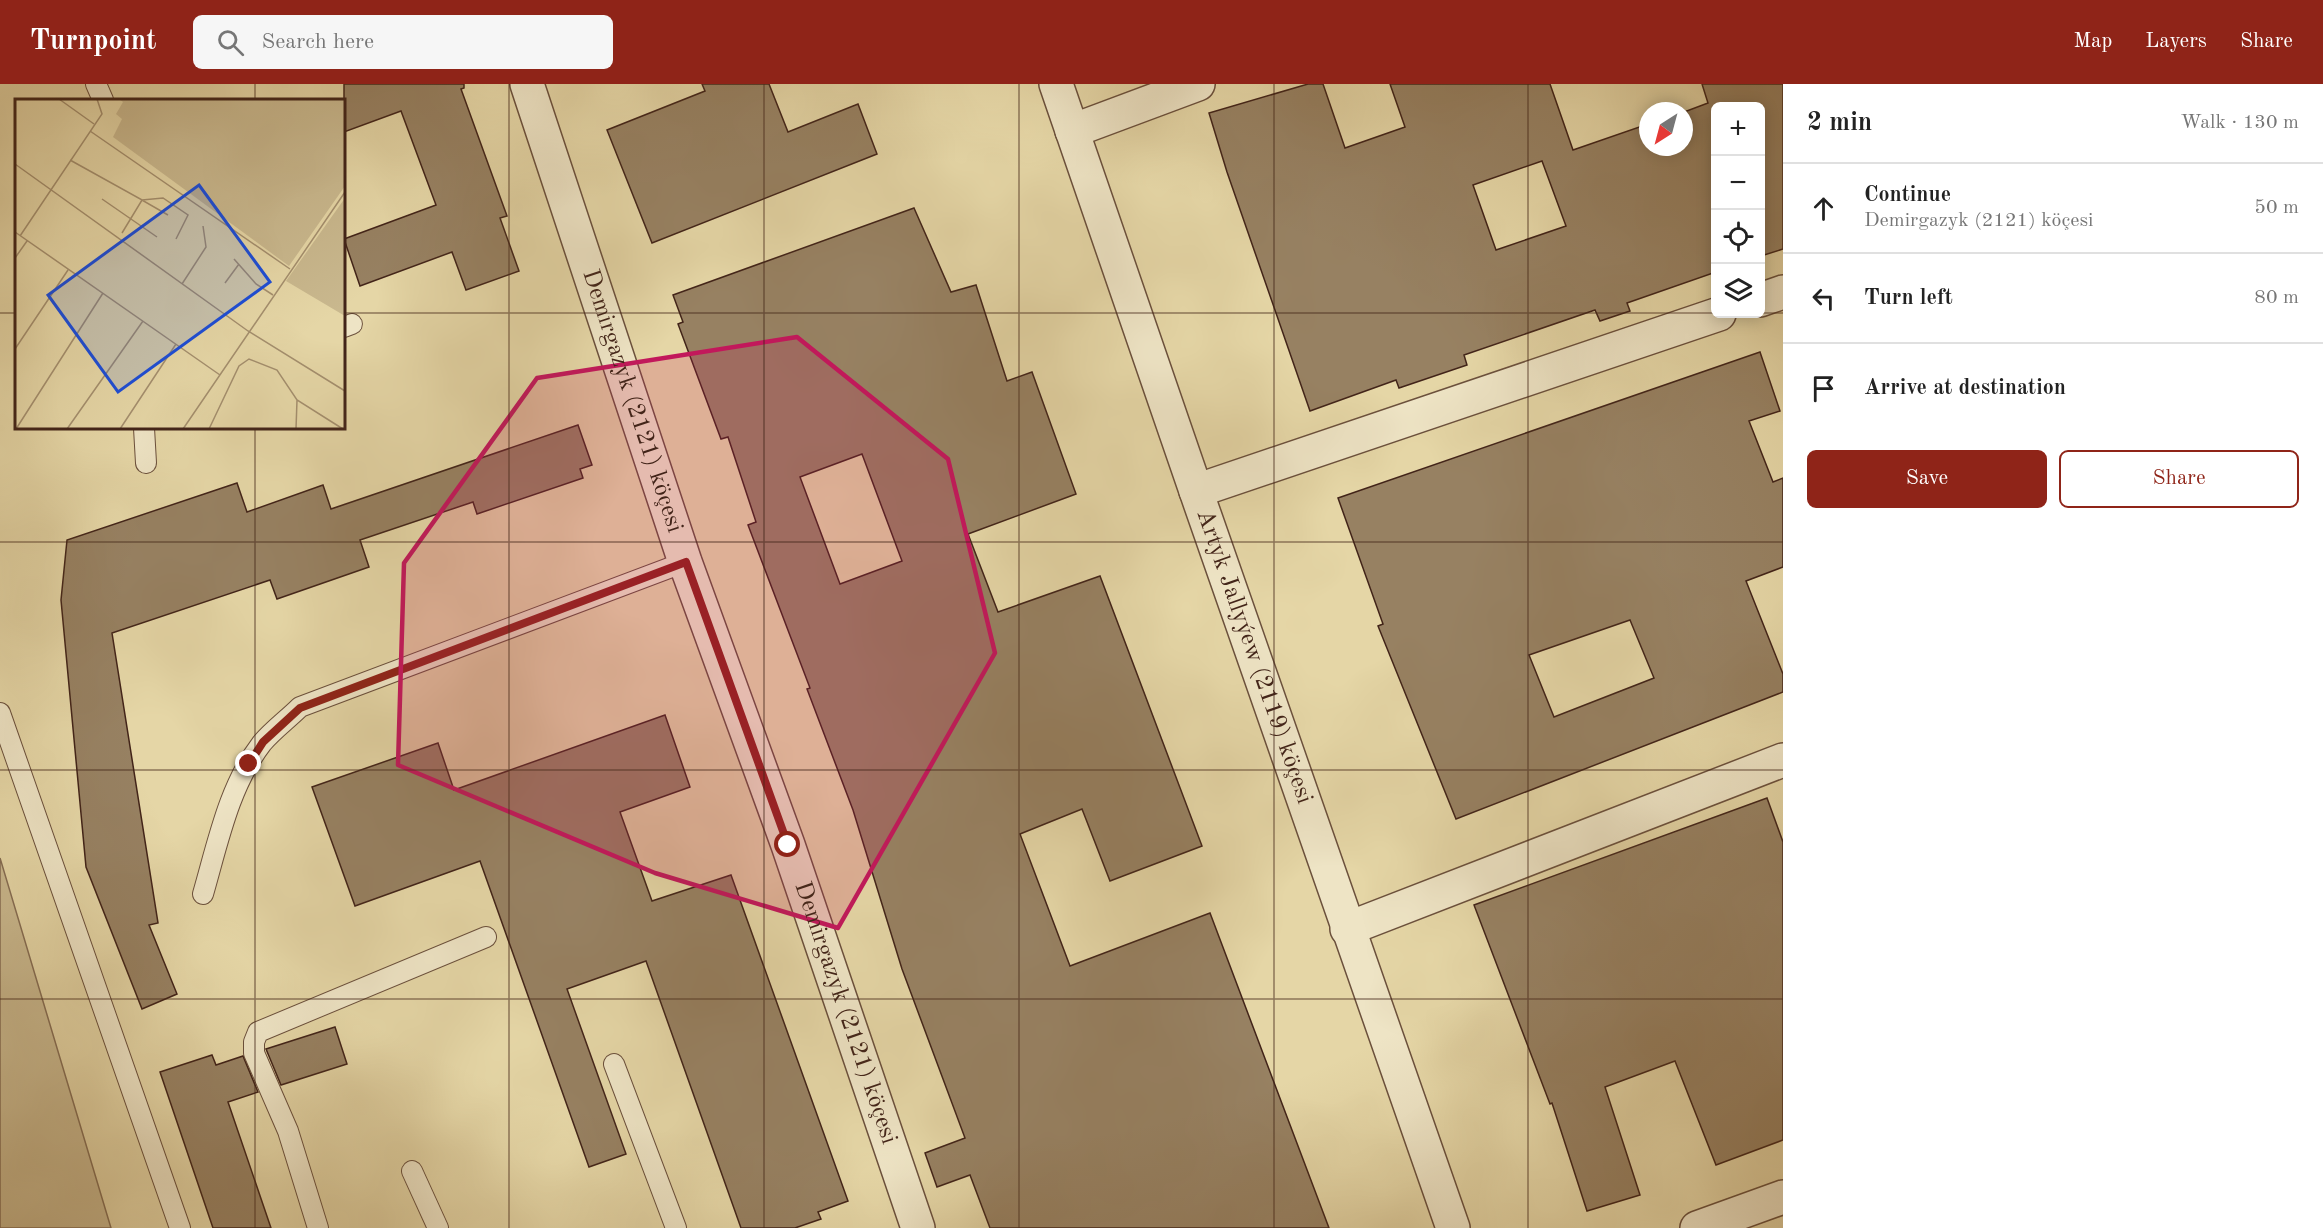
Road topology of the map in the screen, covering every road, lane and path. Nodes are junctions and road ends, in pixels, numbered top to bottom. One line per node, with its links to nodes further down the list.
1 (96, 84): 5 (lane)
2 (527, 84): 13 (street, Demirgazyk (2121) köçesi)
3 (1056, 84): 6 (street, Artyk Jallyýew (2119) köçesi)
4 (1198, 84): 6 (street)
5 (103, 99)
6 (1072, 131): 12 (street, Artyk Jallyýew (2119) köçesi)
7 (1783, 292): 8 (street)
8 (1765, 299)
9 (1711, 317): 12 (street)
10 (144, 429): 11 (lane)
11 (146, 463)
12 (1196, 491): 17 (street, Artyk Jallyýew (2119) köçesi)
13 (686, 562): 16 (lane); 26 (street, Demirgazyk (2121) köçesi)
14 (0, 713): 22 (lane)
15 (1783, 760): 17 (street)
16 (203, 894)
17 (1347, 929): 27 (street, Artyk Jallyýew (2119) köçesi)
18 (486, 938): 23 (lane)
19 (615, 1064): 25 (lane)
20 (412, 1171): 24 (lane)
21 (1783, 1197): 28 (street)
22 (180, 1228)
23 (318, 1228)
24 (438, 1228)
25 (676, 1228)
26 (918, 1228)
27 (1454, 1228)
28 (1697, 1228)

